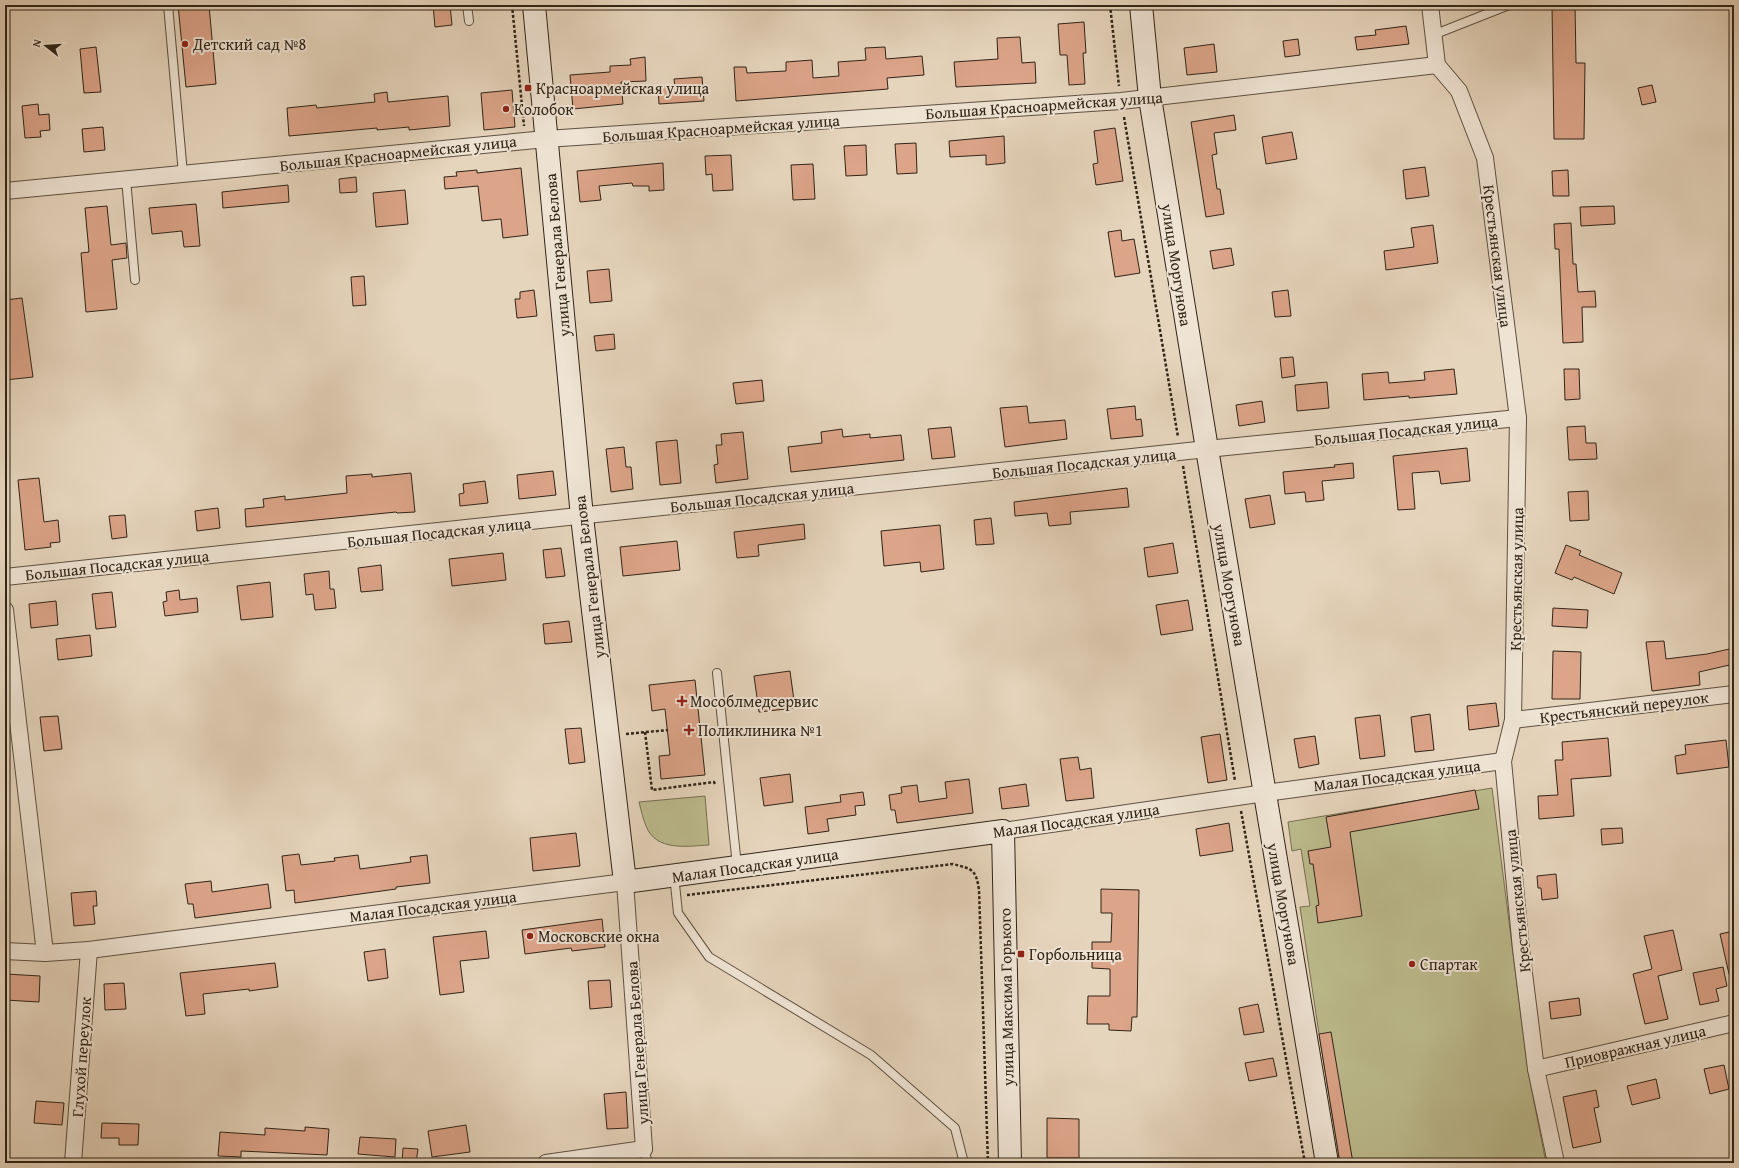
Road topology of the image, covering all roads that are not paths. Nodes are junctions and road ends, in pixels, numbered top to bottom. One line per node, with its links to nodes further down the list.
1 (168, 5): 12 (lane)
2 (467, 5): 7 (lane)
3 (534, 5): 11 (main road, улица Генерала Белова)
4 (1141, 5): 10 (main road, улица Моргунова)
5 (1430, 5): 8 (street)
6 (1509, 5): 8 (lane)
7 (469, 21)
8 (1433, 34): 9 (street)
9 (1437, 65): 10 (street, Большая Красноармейская улица); 16 (street, Крестьянская улица)
10 (1150, 98): 11 (street, Большая Красноармейская улица); 17 (main road, улица Моргунова)
11 (536, 140): 12 (street, Большая Красноармейская улица); 18 (main road, улица Генерала Белова)
12 (183, 174): 13 (street, Большая Красноармейская улица)
13 (126, 179): 14 (street, Большая Красноармейская улица); 15 (lane)
14 (5, 191)
15 (135, 280)
16 (1518, 418): 17 (street, Большая Посадская улица); 24 (street, Крестьянская улица)
17 (1207, 449): 18 (street, Большая Посадская улица); 26 (main road, улица Моргунова)
18 (582, 517): 19 (street, Большая Посадская улица); 29 (main road, улица Генерала Белова)
19 (5, 577)
20 (5, 610): 22 (street)
21 (717, 673): 28 (lane)
22 (9, 684): 33 (street)
23 (1734, 694): 24 (street, Крестьянский переулок)
24 (1513, 720): 25 (street, Крестьянская улица)
25 (1503, 762): 26 (street, Малая Посадская улица); 35 (street, Крестьянская улица)
26 (1265, 793): 27 (street, Малая Посадская улица); 42 (main road, улица Моргунова)
27 (1003, 831): 28 (main road, Малая Посадская улица); 41 (main road, улица Максима Горького)
28 (730, 868): 30 (main road, Малая Посадская улица)
29 (625, 882): 30 (main road, Малая Посадская улица); 31 (street, Малая Посадская улица); 36 (street, улица Генерала Белова)
30 (675, 886): 40 (lane)
31 (89, 950): 33 (street, Малая Посадская улица); 37 (street, Глухой переулок)
32 (5, 951): 33 (street, Малая Посадская улица)
33 (45, 954)
34 (1734, 1023): 35 (street, Приовражная улица)
35 (1536, 1069): 43 (street, Крестьянская улица)
36 (646, 1156): 38 (street); 39 (street)
37 (73, 1163)
38 (546, 1163)
39 (636, 1163)
40 (964, 1163)
41 (1010, 1163)
42 (1327, 1163)
43 (1556, 1163)

